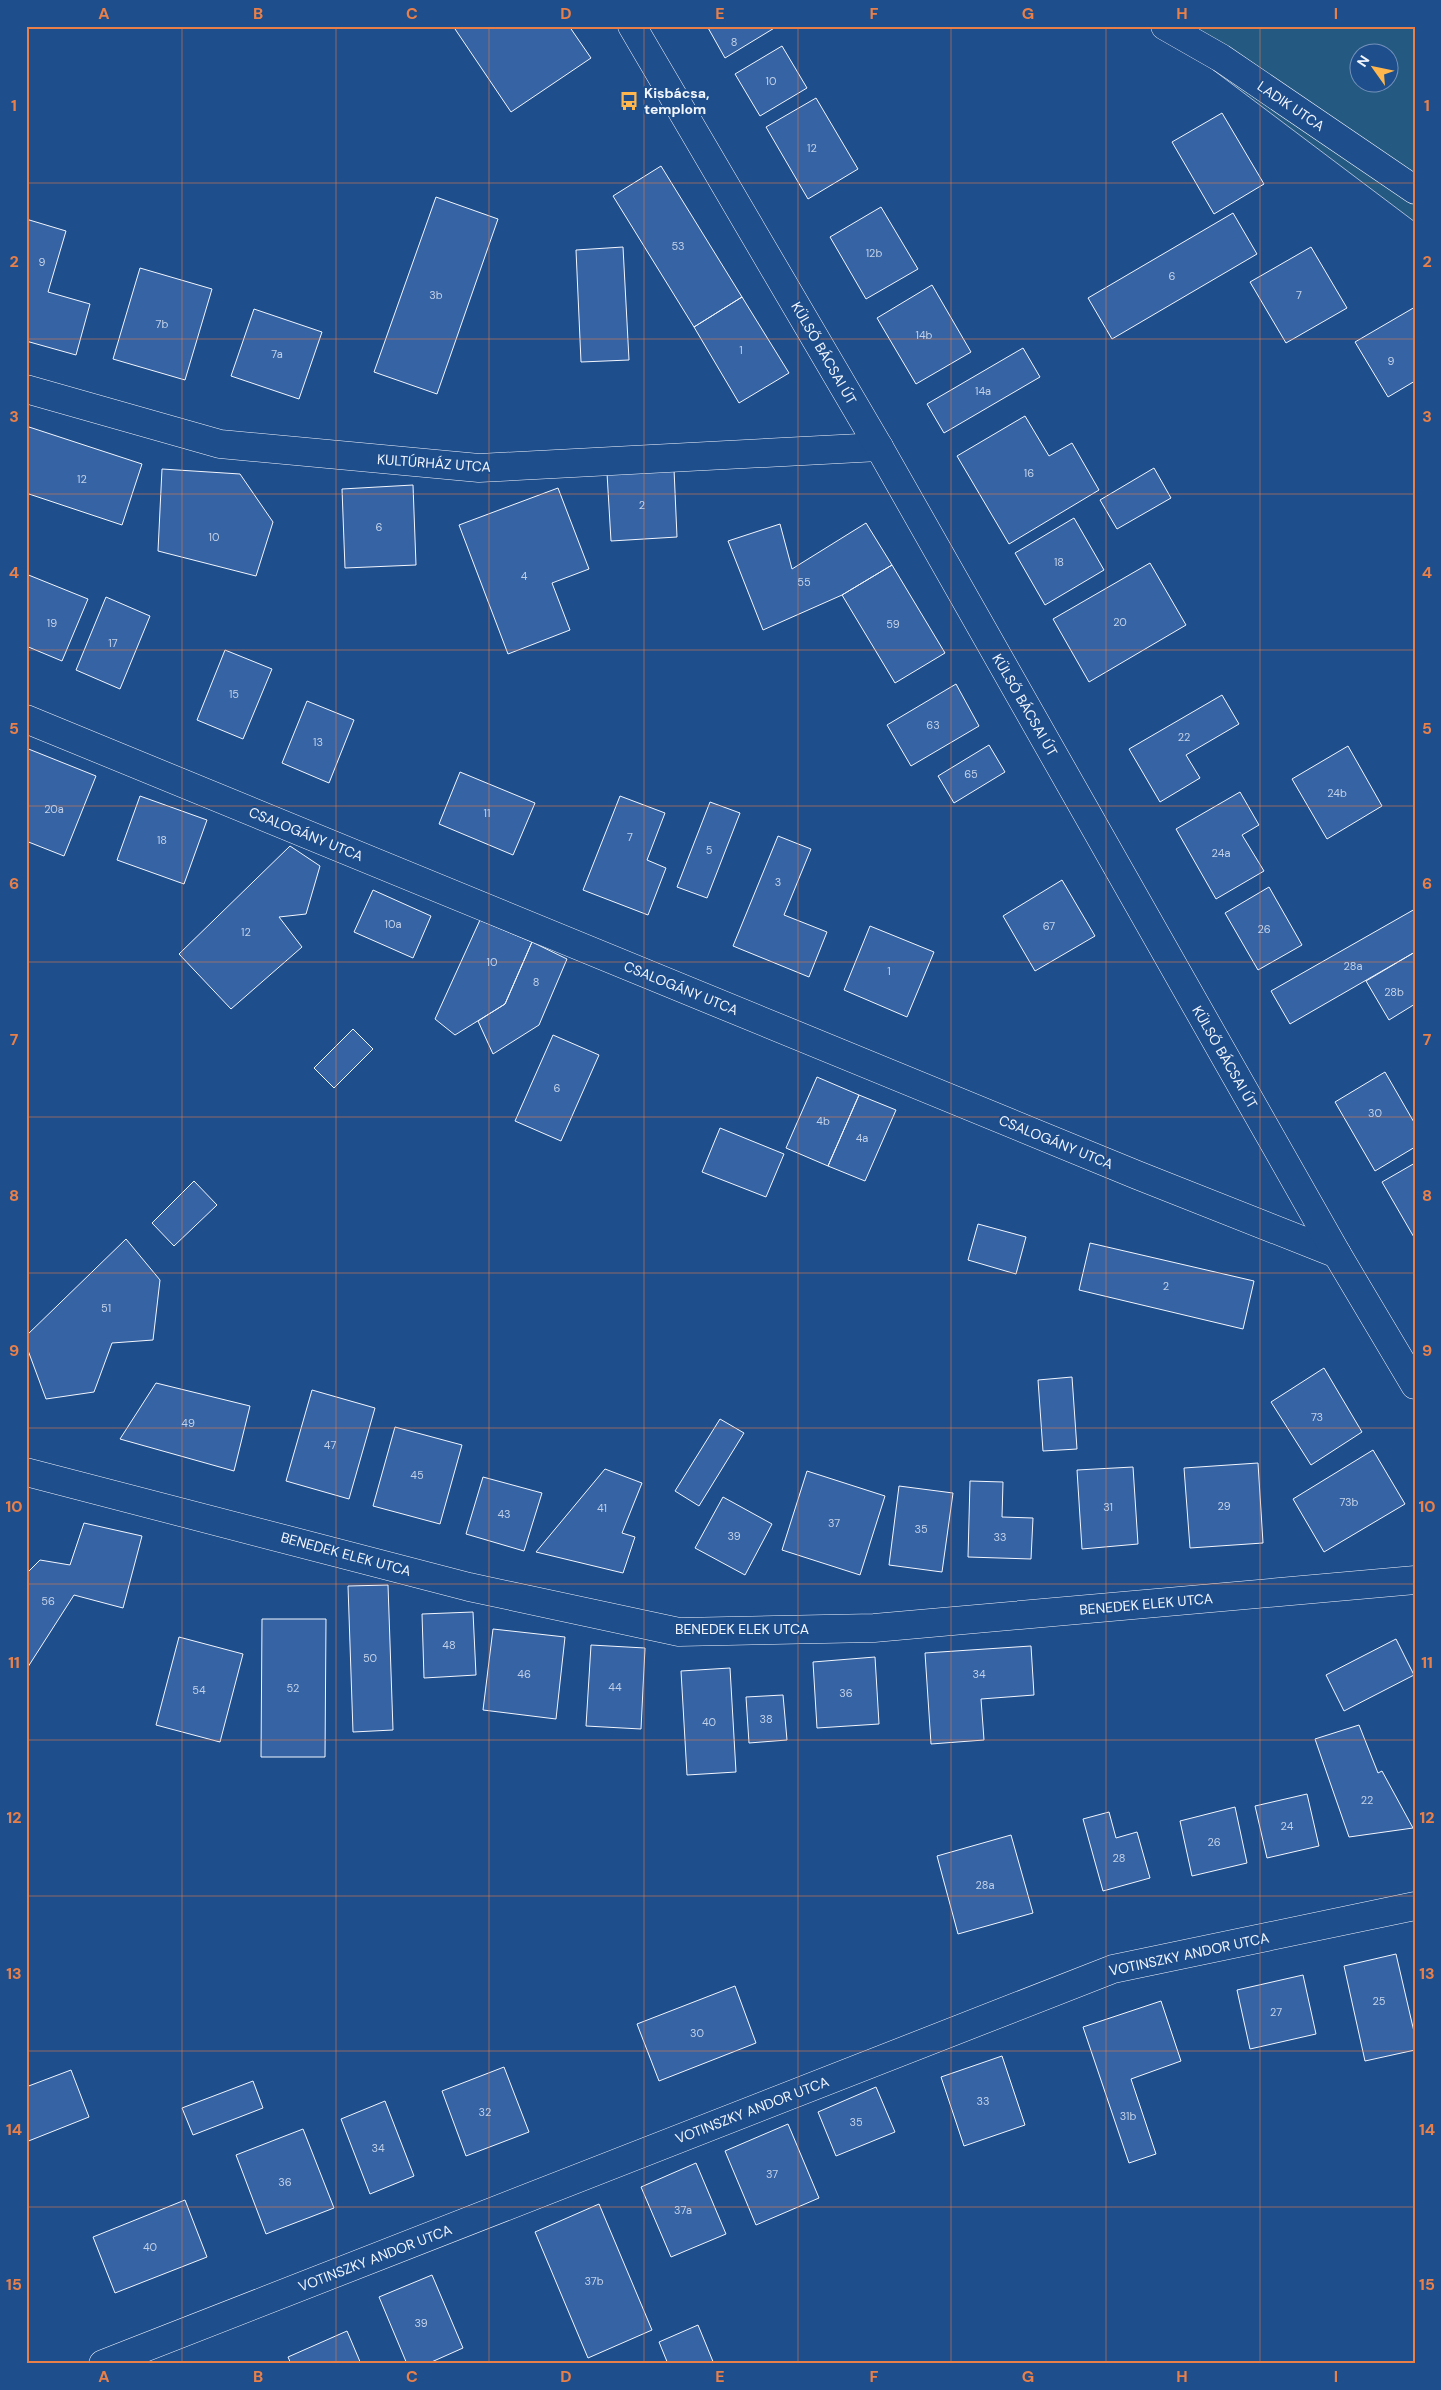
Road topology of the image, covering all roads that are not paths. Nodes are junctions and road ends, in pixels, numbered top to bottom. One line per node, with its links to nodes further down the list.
1 (632, 26): 5 (street, KÜLSŐ BÁCSAI ÚT)
2 (1165, 26): 3 (street, LADIK UTCA)
3 (1415, 190)
4 (26, 389): 5 (street, KULTÚRHÁZ UTCA)
5 (879, 447): 7 (street, KÜLSŐ BÁCSAI ÚT)
6 (26, 719): 7 (street, CSALOGÁNY UTCA)
7 (1337, 1254): 8 (street, KÜLSŐ BÁCSAI ÚT)
8 (1415, 1385)
9 (26, 1472): 10 (street, BENEDEK ELEK UTCA)
10 (1415, 1580)
11 (1415, 1906): 12 (street, VOTINSZKY ANDOR UTCA)
12 (103, 2364)

